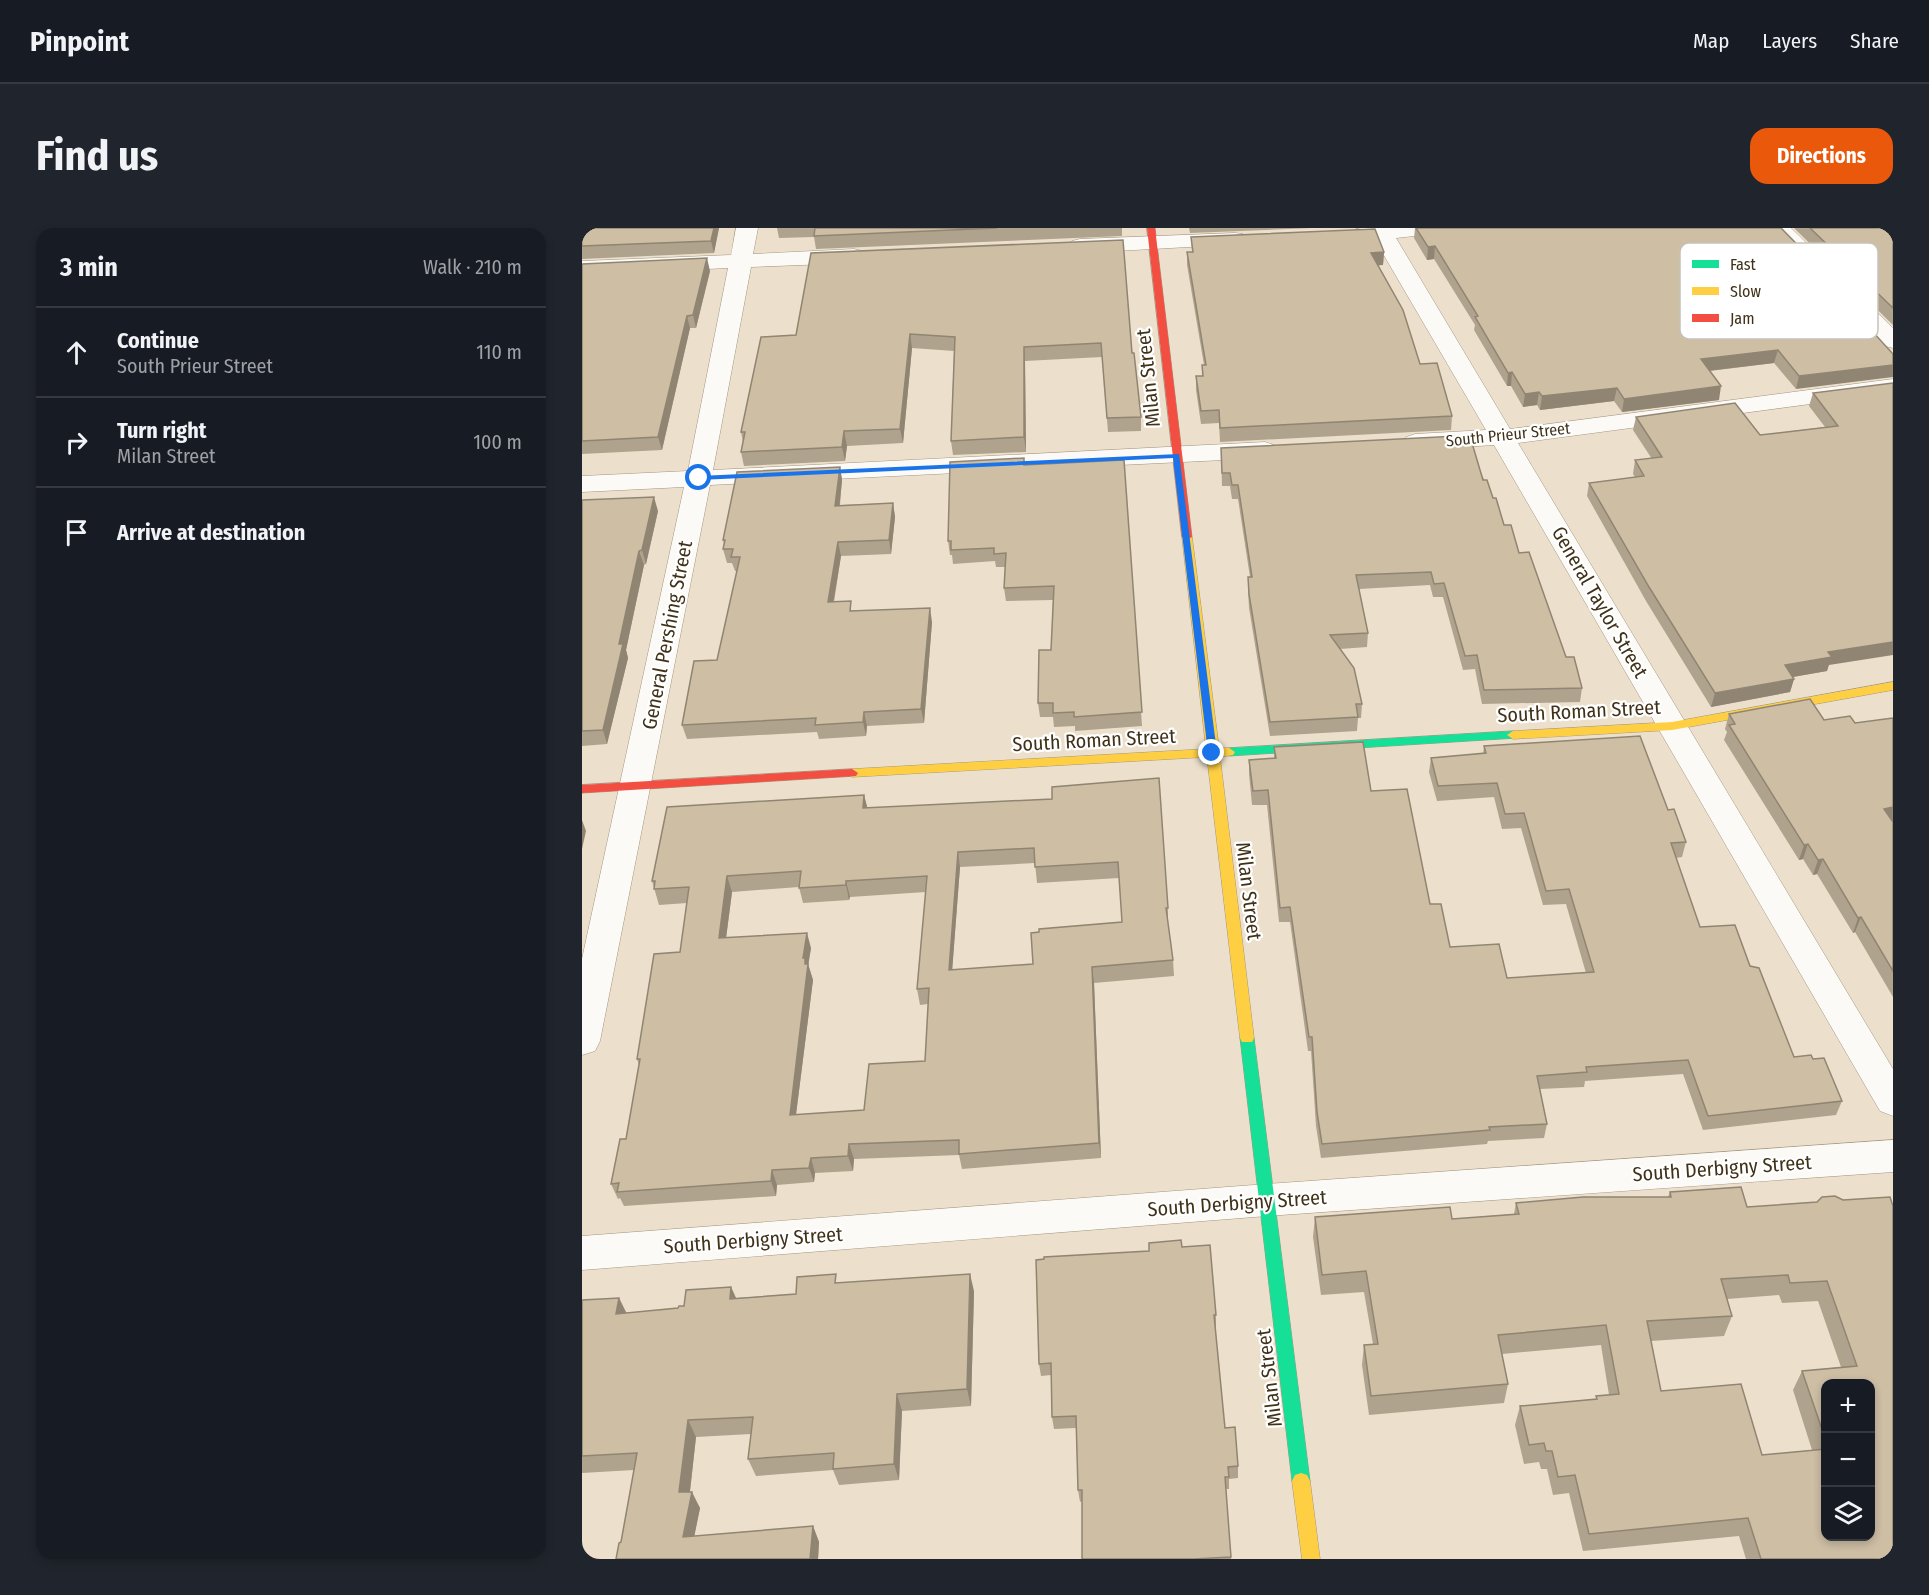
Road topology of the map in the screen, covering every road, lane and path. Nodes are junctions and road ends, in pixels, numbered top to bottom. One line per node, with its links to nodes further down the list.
1 (747, 228): 11 (street, General Pershing Street)
2 (1434, 228): 4 (street)
3 (1779, 228): 8 (street)
4 (1381, 230): 5 (street); 16 (street, General Taylor Street)
5 (1348, 234)
6 (1152, 235): 7 (street); 9 (street); 19 (street, Milan Street)
7 (1256, 238)
8 (1794, 243)
9 (1058, 247)
10 (870, 255): 11 (street)
11 (740, 261): 12 (street); 20 (street, General Pershing Street)
12 (582, 268)
13 (1878, 326): 14 (street)
14 (1893, 341)
15 (1893, 386): 16 (street, South Prieur Street)
16 (1503, 437): 17 (street, South Prieur Street); 23 (street, General Taylor Street)
17 (1386, 444)
18 (1293, 449): 19 (street)
19 (1177, 455): 20 (street); 24 (street, Milan Street)
20 (699, 478): 21 (street); 25 (street, General Pershing Street)
21 (582, 484)
22 (1893, 686): 23 (street, South Roman Street)
23 (1672, 726): 24 (street, South Roman Street); 28 (street, General Taylor Street)
24 (1212, 753): 25 (street, South Roman Street); 30 (street, Milan Street)
25 (637, 786): 26 (street, South Roman Street); 27 (street, General Pershing Street)
26 (582, 789)
27 (582, 1041)
28 (1893, 1101)
29 (1893, 1156): 30 (street, South Derbigny Street)
30 (1267, 1200): 31 (street, South Derbigny Street); 32 (street, Milan Street)
31 (582, 1253)
32 (1311, 1559)

